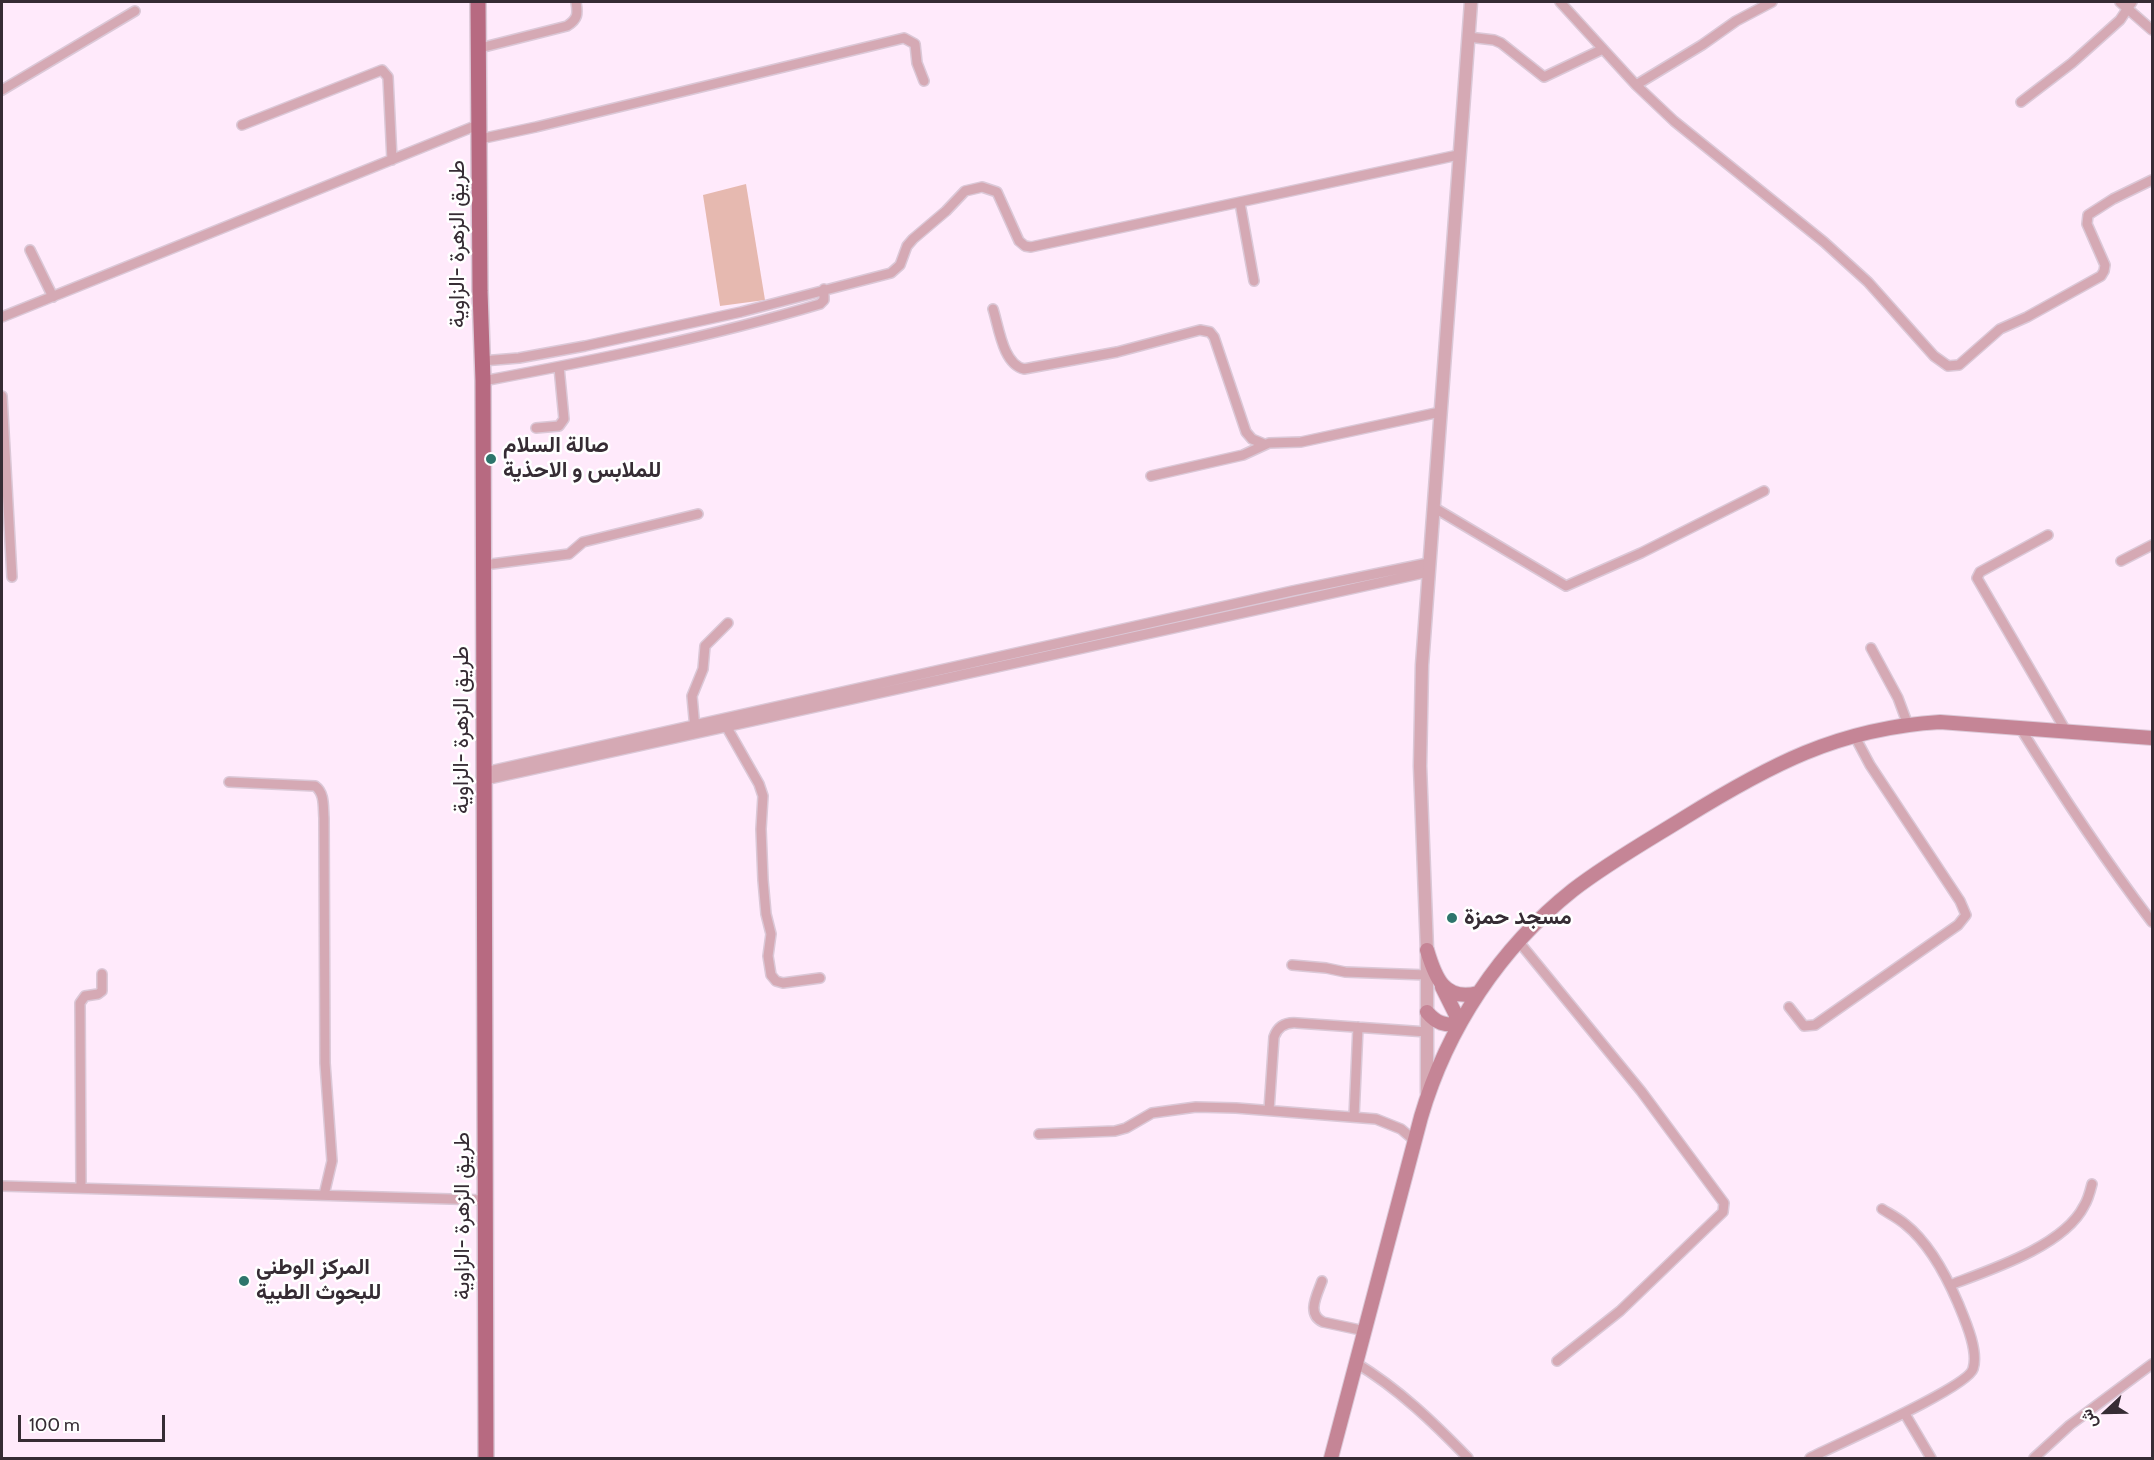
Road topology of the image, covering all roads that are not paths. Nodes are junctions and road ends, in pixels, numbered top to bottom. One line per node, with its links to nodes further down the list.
1 (478, 2): 10 (main road, طريق الزهرة -الزاوية)
2 (576, 2): 10 (street)
3 (1471, 2): 9 (street)
4 (1560, 2): 11 (street)
5 (1772, 2): 13 (street)
6 (2126, 4): 8 (street); 15 (street)
7 (135, 11): 14 (street)
8 (2152, 30)
9 (1468, 37): 11 (street); 18 (street)
10 (480, 48): 17 (main road, طريق الزهرة -الزاوية)
11 (1603, 49): 13 (street)
12 (924, 81): 17 (street)
13 (1636, 85): 20 (street)
14 (2, 90)
15 (2021, 102)
16 (242, 125): 19 (street)
17 (480, 132): 19 (street); 29 (main road, طريق الزهرة -الزاوية)
18 (1458, 155): 21 (street); 34 (street)
19 (392, 160): 25 (street)
20 (2152, 180)
21 (1240, 203): 23 (street); 24 (street)
22 (30, 250): 25 (street)
23 (1254, 281)
24 (824, 289): 28 (street); 30 (street)
25 (53, 297): 27 (street)
26 (993, 309): 36 (street)
27 (2, 317)
28 (539, 355): 29 (street); 31 (street)
29 (483, 361): 32 (main road, طريق الزهرة -الزاوية)
30 (559, 367): 31 (street); 35 (street)
31 (543, 370): 32 (street)
32 (483, 381): 44 (main road, طريق الزهرة -الزاوية)
33 (2, 396): 46 (street)
34 (1440, 412): 36 (street); 39 (street)
35 (536, 428)
36 (1264, 444): 37 (street)
37 (1151, 476)
38 (1764, 491): 39 (street)
39 (1433, 507): 45 (street)
40 (698, 514): 44 (street)
41 (2048, 535): 53 (street)
42 (2152, 545): 43 (street)
43 (2121, 561)
44 (484, 565): 56 (main road, طريق الزهرة -الزاوية)
45 (1428, 567): 50 (street); 52 (street); 60 (street)
46 (12, 577)
47 (728, 623): 52 (street)
48 (1871, 648): 49 (street)
49 (1908, 724): 51 (main road); 54 (main road)
50 (726, 726): 52 (street); 64 (street)
51 (2019, 726): 53 (main road); 58 (street)
52 (695, 729): 56 (street)
53 (2066, 731): 55 (main road)
54 (1854, 735): 59 (main road); 67 (street)
55 (2152, 738)
56 (485, 776): 81 (main road, طريق الزهرة -الزاوية)
57 (229, 782): 80 (street)
58 (2152, 922)
59 (1519, 942): 66 (main road); 86 (street)
60 (1427, 950): 63 (street); 65 (main road)
61 (1292, 965): 63 (street)
62 (102, 974): 79 (street)
63 (1427, 975): 68 (street)
64 (820, 978)
65 (1442, 985): 66 (main road); 69 (main road)
66 (1478, 993): 69 (main road)
67 (1789, 1007)
68 (1426, 1012): 69 (main road); 71 (street)
69 (1460, 1023): 72 (main road)
70 (1358, 1027): 71 (street); 73 (street); 74 (street)
71 (1426, 1032): 72 (street)
72 (1427, 1098): 76 (main road)
73 (1269, 1110): 74 (street); 75 (street)
74 (1354, 1117): 76 (street)
75 (1039, 1134)
76 (1415, 1141): 85 (main road)
77 (2092, 1184): 84 (street)
78 (2, 1186): 79 (street)
79 (81, 1187): 80 (street)
80 (324, 1195): 81 (street)
81 (485, 1200): 90 (main road, طريق الزهرة -الزاوية)
82 (1882, 1209): 84 (street)
83 (1322, 1281): 85 (street)
84 (1950, 1285): 89 (street)
85 (1365, 1331): 87 (main road)
86 (1557, 1361)
87 (1356, 1363): 91 (main road); 92 (street)
88 (2152, 1364): 95 (street)
89 (1905, 1414): 93 (street); 94 (street)
90 (486, 1458)
91 (1331, 1458)
92 (1468, 1458)
93 (1810, 1458)
94 (1931, 1458)
95 (2034, 1458)

